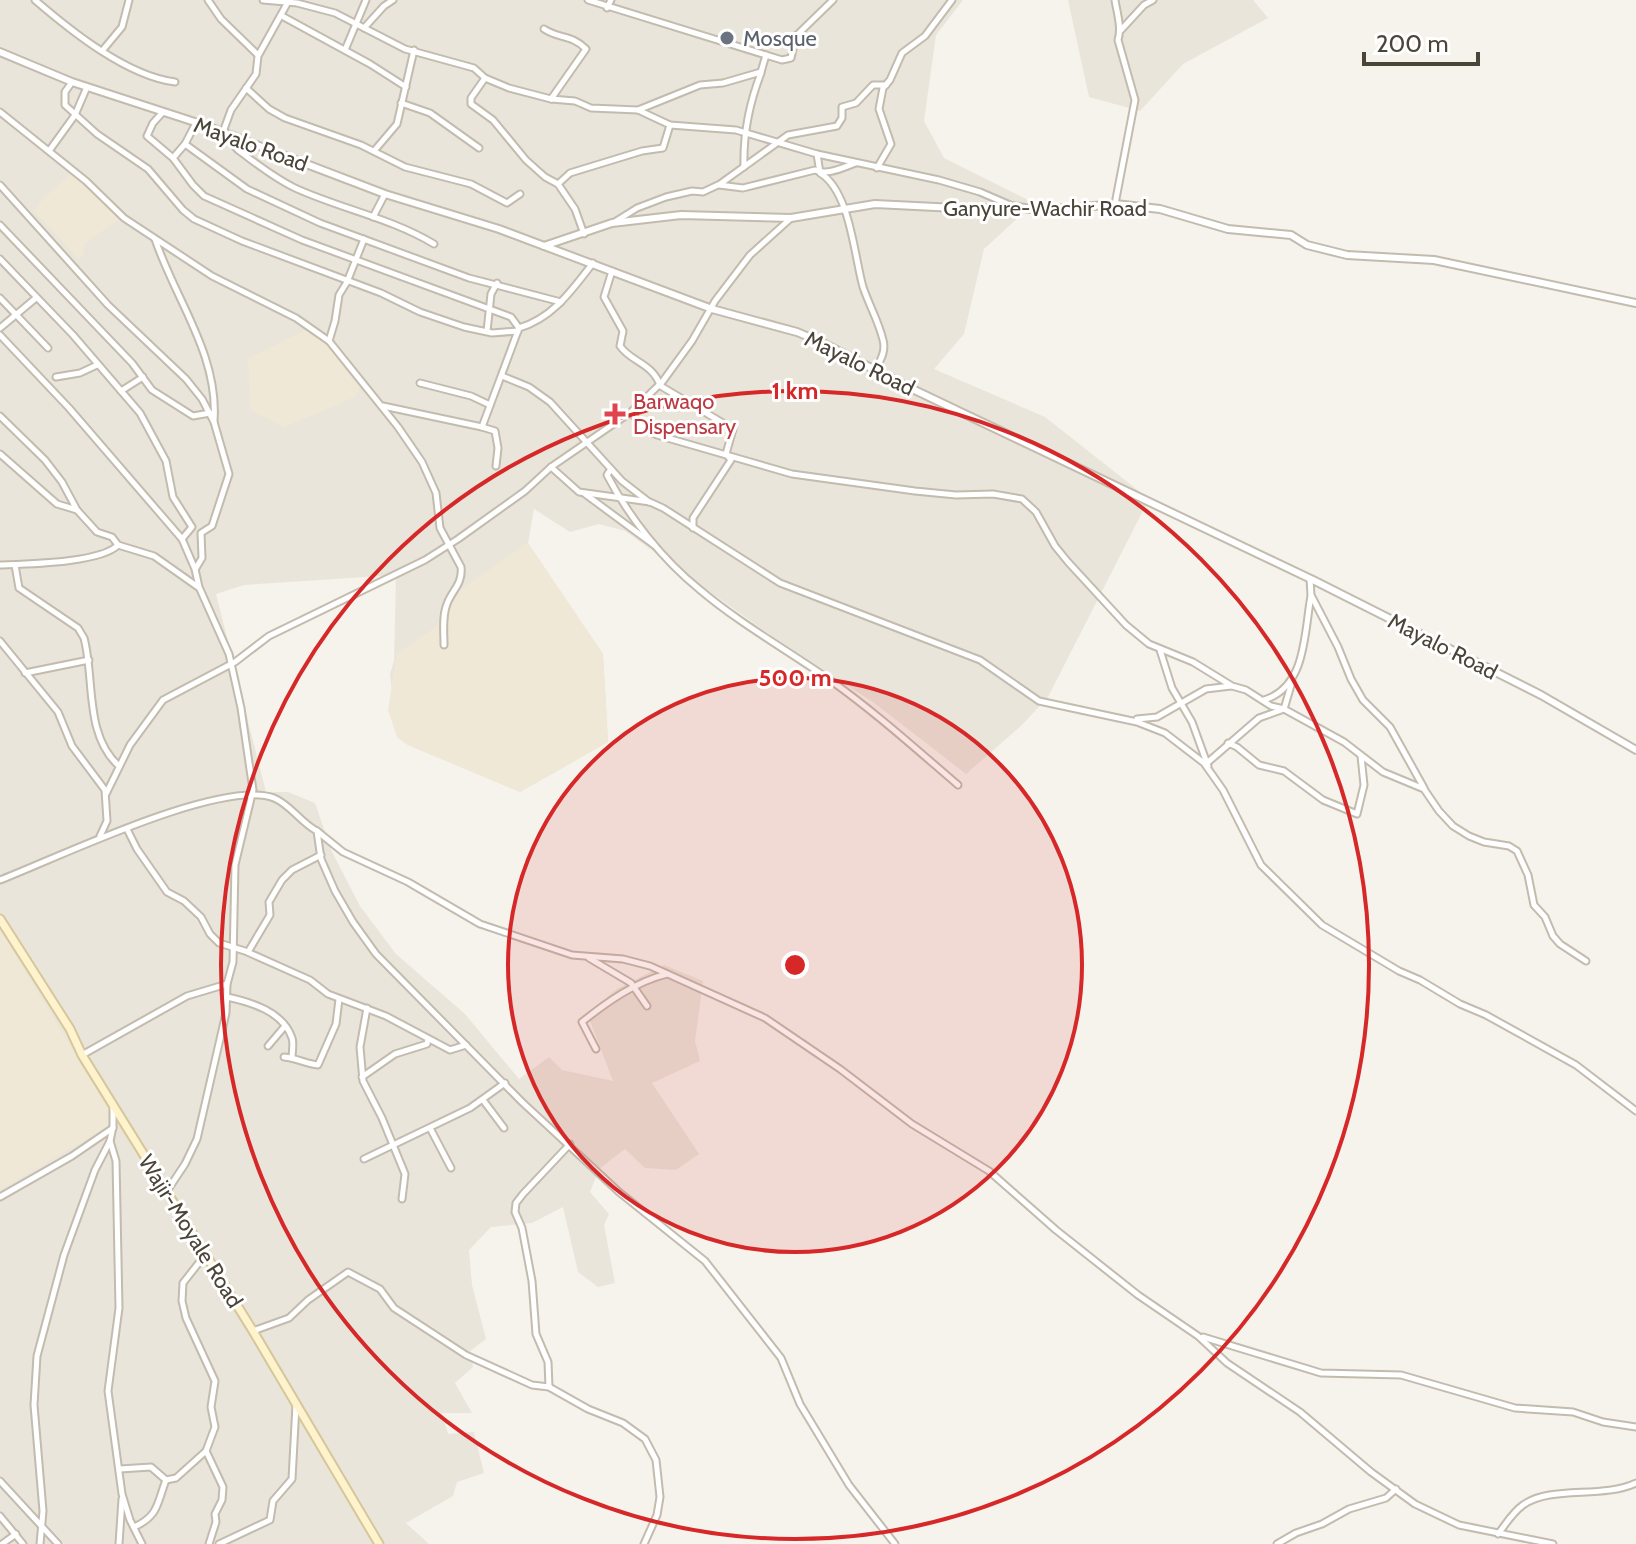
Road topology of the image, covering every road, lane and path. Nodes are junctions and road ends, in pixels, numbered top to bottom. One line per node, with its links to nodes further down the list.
1 (35, 0): 22 (street)
2 (129, 0): 22 (street)
3 (208, 0): 25 (street)
4 (263, 0): 13 (street)
5 (366, 0): 16 (street)
6 (393, 0): 17 (street)
7 (588, 0): 14 (street)
8 (611, 0): 14 (street)
9 (833, 0): 24 (street)
10 (952, 0): 30 (street)
11 (1115, 0): 19 (street)
12 (1153, 0): 19 (street)
13 (288, 2): 15 (street); 16 (street)
14 (607, 8): 24 (street)
15 (282, 16): 20 (street); 25 (street)
16 (356, 25): 17 (street); 20 (street)
17 (364, 28): 21 (street)
18 (544, 29): 34 (street)
19 (1121, 30): 61 (street)
20 (345, 50): 32 (street)
21 (414, 50): 27 (street); 32 (street)
22 (102, 51): 29 (street)
23 (0, 52): 28 (street, Mayalo Road)
24 (766, 55): 26 (street)
25 (258, 56): 33 (street)
26 (761, 72): 36 (street); 43 (street)
27 (485, 78): 34 (street); 56 (street)
28 (72, 82): 31 (street, Mayalo Road); 39 (street)
29 (175, 82)
30 (886, 85): 45 (street); 54 (street)
31 (87, 87): 38 (street, Mayalo Road); 39 (street)
32 (406, 87): 35 (street)
33 (246, 88): 42 (street); 49 (street)
34 (551, 99): 36 (street)
35 (401, 103): 47 (street); 49 (street)
36 (638, 110): 41 (street)
37 (0, 112): 48 (street)
38 (163, 112): 40 (street, Mayalo Road); 51 (street)
39 (75, 115): 48 (street); 77 (street)
40 (196, 123): 42 (street, Mayalo Road); 46 (street)
41 (670, 125): 43 (street); 56 (street)
42 (223, 132): 44 (street, Mayalo Road)
43 (745, 132): 45 (street); 53 (street)
44 (232, 137): 59 (street, Mayalo Road); 64 (street)
45 (779, 143): 50 (street); 53 (street)
46 (185, 144): 51 (street); 70 (street)
47 (479, 148)
48 (49, 151): 69 (street)
49 (374, 151): 60 (street)
50 (817, 154): 52 (street); 55 (street)
51 (173, 158): 74 (street)
52 (857, 163): 54 (street); 55 (street)
53 (744, 167): 58 (street)
54 (877, 168): 62 (street)
55 (820, 173): 58 (street); 63 (street)
56 (558, 184): 68 (street)
57 (0, 185): 103 (street)
58 (718, 185): 66 (street)
59 (385, 194): 64 (street); 72 (street, Mayalo Road)
60 (520, 194)
61 (1115, 204): 62 (street, Ganyure-Wachir Road); 82 (street, Ganyure-Wachir Road)
62 (1012, 206): 63 (street, Ganyure-Wachir Road)
63 (844, 209): 65 (street, Ganyure-Wachir Road); 93 (street)
64 (373, 217): 71 (street)
65 (791, 218): 66 (street, Ganyure-Wachir Road); 84 (street)
66 (612, 223): 68 (street, Ganyure-Wachir Road)
67 (0, 225): 96 (street)
68 (584, 234): 72 (street, Ganyure-Wachir Road)
69 (155, 239): 90 (street); 105 (street)
70 (364, 239): 74 (street); 78 (street)
71 (434, 244)
72 (544, 246): 75 (street, Mayalo Road)
73 (0, 259): 80 (street)
74 (356, 260): 77 (street); 83 (street)
75 (593, 263): 76 (street, Mayalo Road); 81 (street)
76 (613, 271): 84 (street, Mayalo Road); 98 (street)
77 (347, 282): 88 (street); 90 (street)
78 (497, 283): 81 (street); 83 (street)
79 (0, 298): 85 (street)
80 (36, 298): 85 (street); 92 (street)
81 (561, 302): 87 (street)
82 (1636, 303)
83 (488, 309): 87 (street); 88 (street)
84 (712, 309): 93 (street, Mayalo Road); 98 (street)
85 (17, 314): 86 (street); 91 (street)
86 (0, 328)
87 (519, 330): 88 (street); 94 (street)
88 (487, 331)
89 (0, 335): 120 (street)
90 (329, 341): 101 (street)
91 (48, 348)
92 (97, 365): 95 (street); 99 (street)
93 (876, 369): 127 (street, Mayalo Road)
94 (502, 376): 100 (street); 107 (street)
95 (56, 377)
96 (143, 377): 99 (street); 103 (street)
97 (420, 383): 100 (street)
98 (660, 385): 102 (street); 109 (street)
99 (121, 391): 117 (street)
100 (490, 405): 106 (street)
101 (382, 406): 106 (street); 122 (street)
102 (631, 412): 107 (street); 109 (street)
103 (210, 413): 105 (street)
104 (0, 416): 116 (street)
105 (214, 422): 119 (street)
106 (482, 427): 110 (street)
107 (586, 443): 111 (street); 112 (street)
108 (0, 454): 116 (street)
109 (726, 454): 118 (street); 132 (street)
110 (496, 466)
111 (551, 467): 113 (street); 122 (street)
112 (611, 469): 114 (street); 115 (street)
113 (584, 494): 114 (street); 123 (street)
114 (618, 497): 115 (street); 123 (street)
115 (650, 502): 118 (street)
116 (77, 510): 121 (street)
117 (192, 527): 119 (street); 120 (street)
118 (693, 528): 141 (street)
119 (201, 533): 126 (street)
120 (182, 539): 126 (street)
121 (118, 545): 125 (street); 128 (street)
122 (448, 545): 131 (street); 134 (street)
123 (659, 547): 148 (street)
124 (0, 565): 125 (street)
125 (15, 565): 133 (street)
126 (195, 569): 128 (street)
127 (1310, 579): 129 (street); 143 (street, Mayalo Road)
128 (199, 587): 134 (street)
129 (1311, 595): 136 (street); 149 (street)
130 (0, 641): 135 (street)
131 (444, 645)
132 (1160, 649): 137 (street); 139 (street)
133 (89, 660): 135 (street); 146 (street)
134 (231, 663): 146 (street); 151 (street)
135 (25, 673): 150 (street)
136 (1292, 681): 138 (street); 140 (street)
137 (1232, 686): 138 (street); 139 (street)
138 (1262, 700): 140 (street)
139 (1180, 705): 141 (street); 145 (street)
140 (1284, 709): 142 (street); 144 (street)
141 (1124, 720): 147 (street)
142 (1228, 743): 144 (street); 145 (street)
143 (1636, 750)
144 (1361, 755): 149 (street)
145 (1207, 763): 147 (street)
146 (119, 766): 150 (street)
147 (1209, 770): 181 (street)
148 (958, 785)
149 (1424, 789): 161 (street)
150 (106, 794): 154 (street)
151 (253, 794): 152 (street); 153 (street); 158 (street)
152 (127, 828): 154 (street); 158 (street)
153 (317, 831): 155 (street); 160 (street)
154 (99, 837): 156 (street)
155 (321, 855): 159 (street); 171 (street)
156 (0, 880)
157 (0, 919): 174 (main road, Wajir-Moyale Road)
158 (233, 948): 159 (street); 163 (street)
159 (248, 952): 166 (street)
160 (588, 958): 162 (street); 164 (street)
161 (1586, 961)
162 (668, 973): 164 (street); 195 (street)
163 (227, 984): 165 (street); 174 (street)
164 (633, 987): 167 (street); 173 (street)
165 (227, 997): 169 (street); 190 (street)
166 (339, 999): 168 (street); 176 (street)
167 (647, 1006)
168 (367, 1008): 170 (street); 177 (street)
169 (285, 1026): 172 (street); 176 (street)
170 (428, 1039): 171 (street); 177 (street)
171 (466, 1045): 178 (street)
172 (268, 1046)
173 (596, 1049)
174 (82, 1055): 180 (main road, Wajir-Moyale Road)
175 (284, 1057): 176 (street)
176 (292, 1058)
177 (362, 1077): 186 (street)
178 (505, 1083): 179 (street); 187 (street)
179 (483, 1100): 183 (street); 184 (street)
180 (113, 1106): 182 (street); 190 (main road, Wajir-Moyale Road)
181 (1636, 1111)
182 (113, 1127): 185 (street); 191 (street)
183 (430, 1128): 186 (street); 189 (street)
184 (504, 1128)
185 (110, 1141): 200 (street); 208 (street)
186 (392, 1143): 188 (street); 192 (street)
187 (570, 1144): 196 (street); 221 (street)
188 (364, 1159)
189 (451, 1168)
190 (167, 1191): 193 (main road, Wajir-Moyale Road)
191 (0, 1197)
192 (402, 1199)
193 (205, 1255): 194 (main road, Wajir-Moyale Road); 199 (street)
194 (253, 1331): 196 (street); 197 (main road, Wajir-Moyale Road)
195 (1198, 1336): 198 (street); 204 (street)
196 (549, 1387): 220 (street)
197 (296, 1404): 218 (street); 219 (main road, Wajir-Moyale Road)
198 (1636, 1427)
199 (206, 1451): 201 (street); 217 (street)
200 (119, 1469): 201 (street); 205 (street)
201 (166, 1480): 207 (street)
202 (1636, 1483): 210 (street)
203 (2, 1485): 208 (street)
204 (1396, 1489): 210 (street); 222 (street)
205 (122, 1494): 207 (street); 215 (street)
206 (0, 1516): 209 (street)
207 (134, 1527): 216 (street)
208 (41, 1528): 213 (street); 214 (street)
209 (16, 1534): 211 (street); 212 (street)
210 (1498, 1534): 223 (street)
211 (2, 1544)
212 (23, 1544)
213 (40, 1544)
214 (58, 1544)
215 (119, 1544)
216 (142, 1544)
217 (209, 1544)
218 (219, 1544)
219 (379, 1544)
220 (644, 1544)
221 (895, 1544)
222 (1277, 1544)
223 (1553, 1544)

